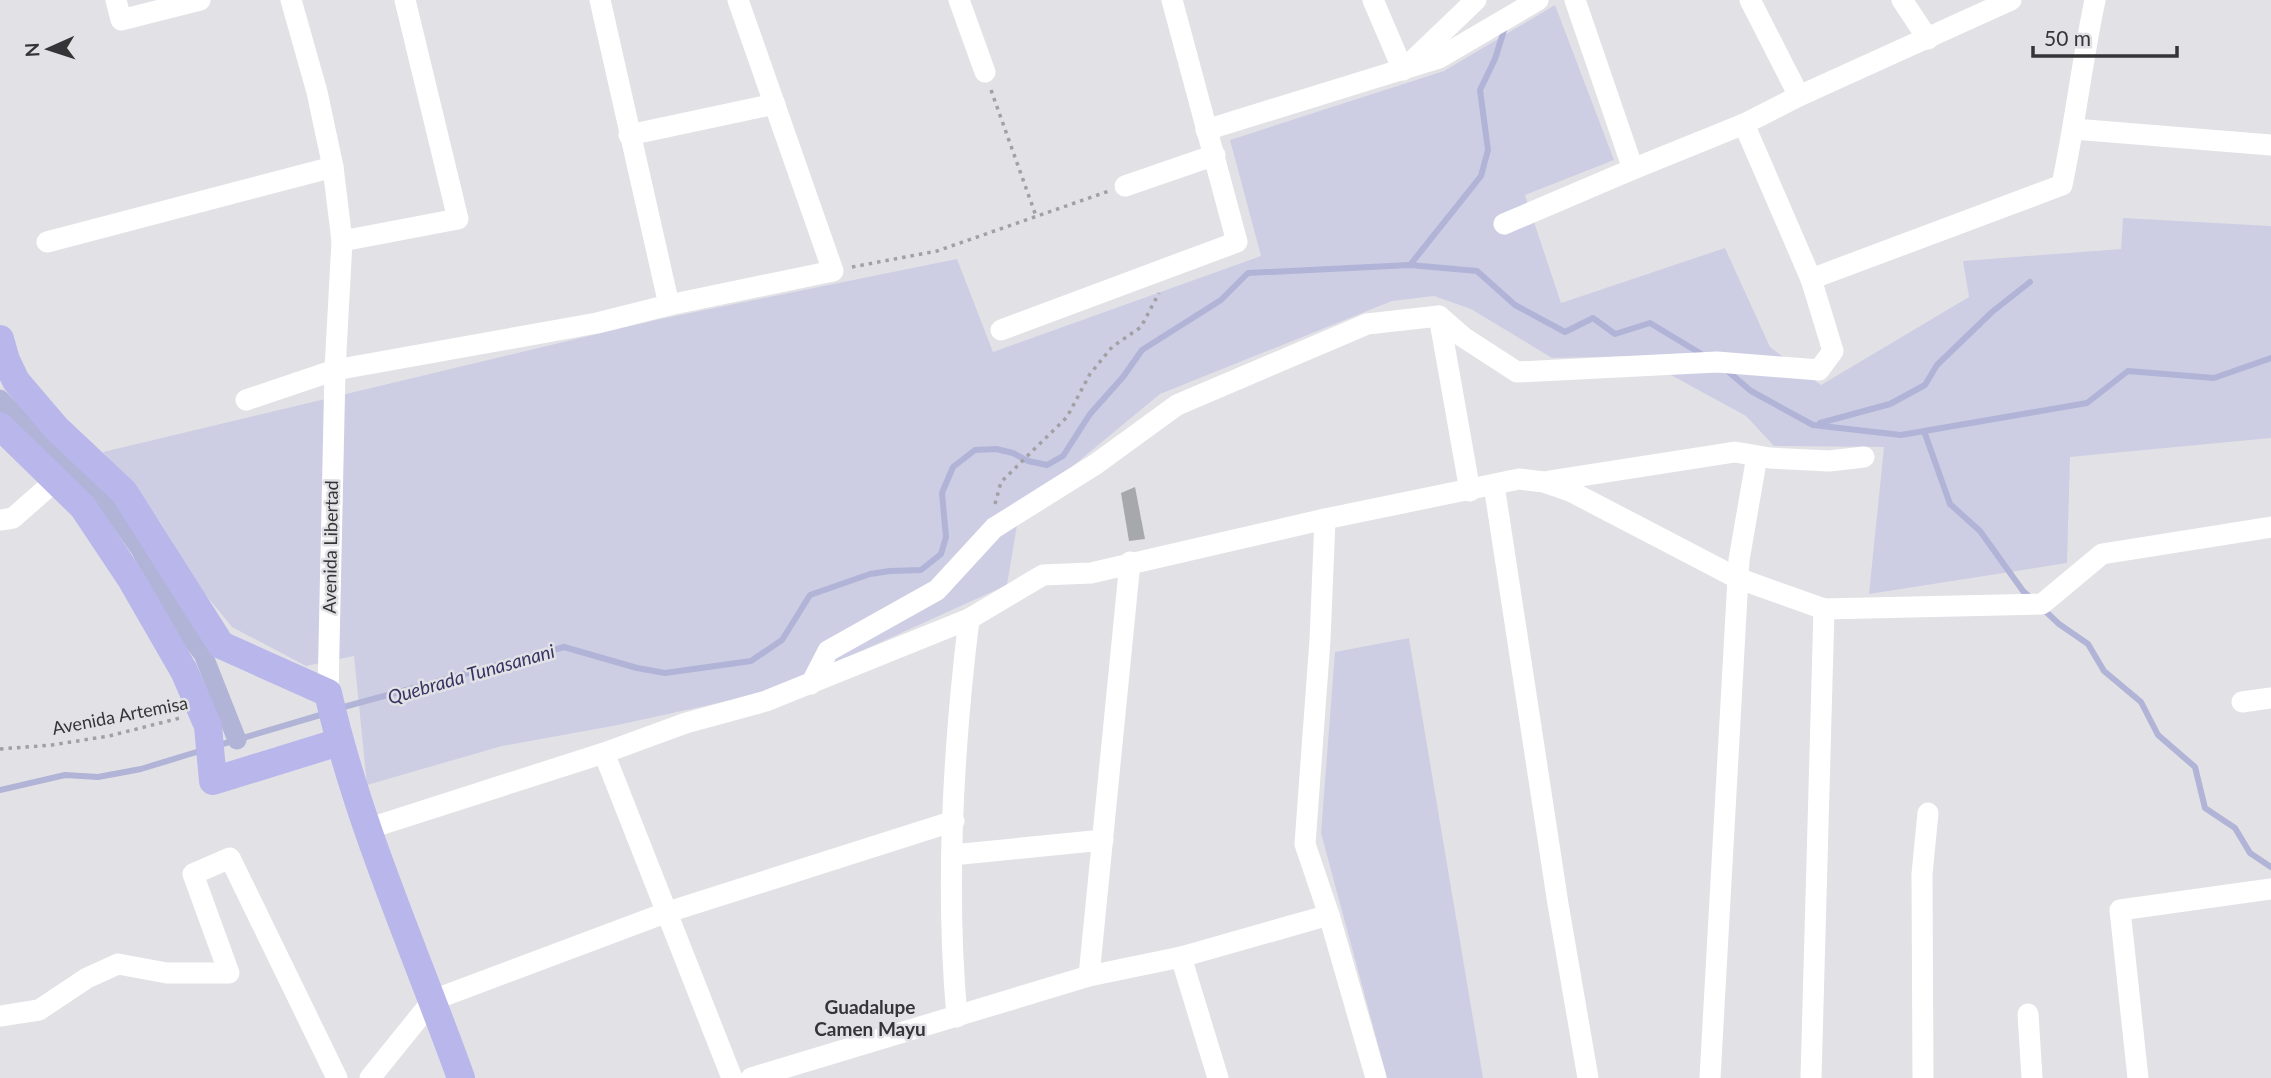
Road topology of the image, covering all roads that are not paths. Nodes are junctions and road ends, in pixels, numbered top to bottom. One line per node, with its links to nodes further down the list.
1 (116, 0): 2 (street)
2 (200, 0)
3 (291, 0): 28 (street, Avenida Libertad)
4 (405, 0): 32 (street)
5 (600, 0): 25 (street)
6 (738, 0): 21 (street)
7 (959, 0): 19 (street)
8 (1172, 0): 24 (street)
9 (1373, 0): 18 (street)
10 (1476, 0): 18 (street)
11 (1538, 0): 18 (street)
12 (1574, 0): 29 (street)
13 (1750, 0): 20 (street)
14 (1902, 0): 17 (street)
15 (2011, 0): 17 (street)
16 (2095, 0): 23 (street)
17 (1928, 38): 20 (street)
18 (1403, 70): 24 (street)
19 (985, 72)
20 (1799, 96): 22 (street)
21 (775, 104): 25 (street); 35 (street)
22 (1744, 124): 29 (street); 34 (street)
23 (2074, 129): 26 (street); 34 (street)
24 (1206, 130): 27 (street)
25 (629, 135): 35 (street)
26 (2271, 145)
27 (1214, 155): 30 (street); 37 (street)
28 (334, 167): 32 (street, Avenida Libertad); 33 (street)
29 (1633, 169): 31 (street)
30 (1125, 186)
31 (1504, 225)
32 (342, 241): 39 (street, Avenida Libertad)
33 (47, 242)
34 (1811, 279): 36 (street)
35 (669, 305): 39 (street)
36 (1439, 316): 47 (street); 55 (street)
37 (1001, 330)
38 (0, 339): 56 (main road)
39 (335, 370): 40 (street); 56 (street, Avenida Libertad)
40 (246, 400)
41 (0, 426): 44 (main road)
42 (1757, 456): 43 (street); 45 (street); 52 (street)
43 (1864, 457)
44 (56, 480): 49 (street); 59 (main road)
45 (1544, 482): 46 (street); 52 (street)
46 (1494, 485): 47 (street); 82 (street)
47 (1470, 491): 48 (street)
48 (1325, 519): 51 (street); 68 (street)
49 (0, 520)
50 (2271, 527): 53 (street)
51 (1130, 562): 54 (street); 64 (street)
52 (1738, 578): 53 (street); 83 (street)
53 (1824, 609): 84 (street)
54 (969, 619): 55 (street); 62 (street)
55 (811, 684): 60 (street)
56 (328, 693): 59 (main road, Avenida Libertad)
57 (2271, 698): 58 (street)
58 (2242, 702)
59 (339, 742): 63 (main road, Avenida Libertad)
60 (604, 753): 63 (street); 67 (street)
61 (1928, 813): 85 (street)
62 (954, 821): 65 (street); 67 (street)
63 (367, 829): 71 (main road, Avenida Libertad)
64 (1103, 840): 65 (street); 70 (street)
65 (952, 855): 74 (street)
66 (2271, 889): 87 (street)
67 (665, 913): 71 (street); 78 (street)
68 (1329, 915): 69 (street); 81 (street)
69 (1181, 957): 70 (street); 80 (street)
70 (1090, 976): 74 (street)
71 (433, 1000): 76 (street); 77 (main road, Avenida Libertad)
72 (2028, 1014): 86 (street)
73 (0, 1016): 75 (street)
74 (957, 1017): 79 (street)
75 (337, 1078)
76 (370, 1078)
77 (461, 1078)
78 (732, 1078)
79 (751, 1078)
80 (1218, 1078)
81 (1376, 1078)
82 (1588, 1078)
83 (1710, 1078)
84 (1811, 1078)
85 (1923, 1078)
86 (2032, 1078)
87 (2138, 1078)

